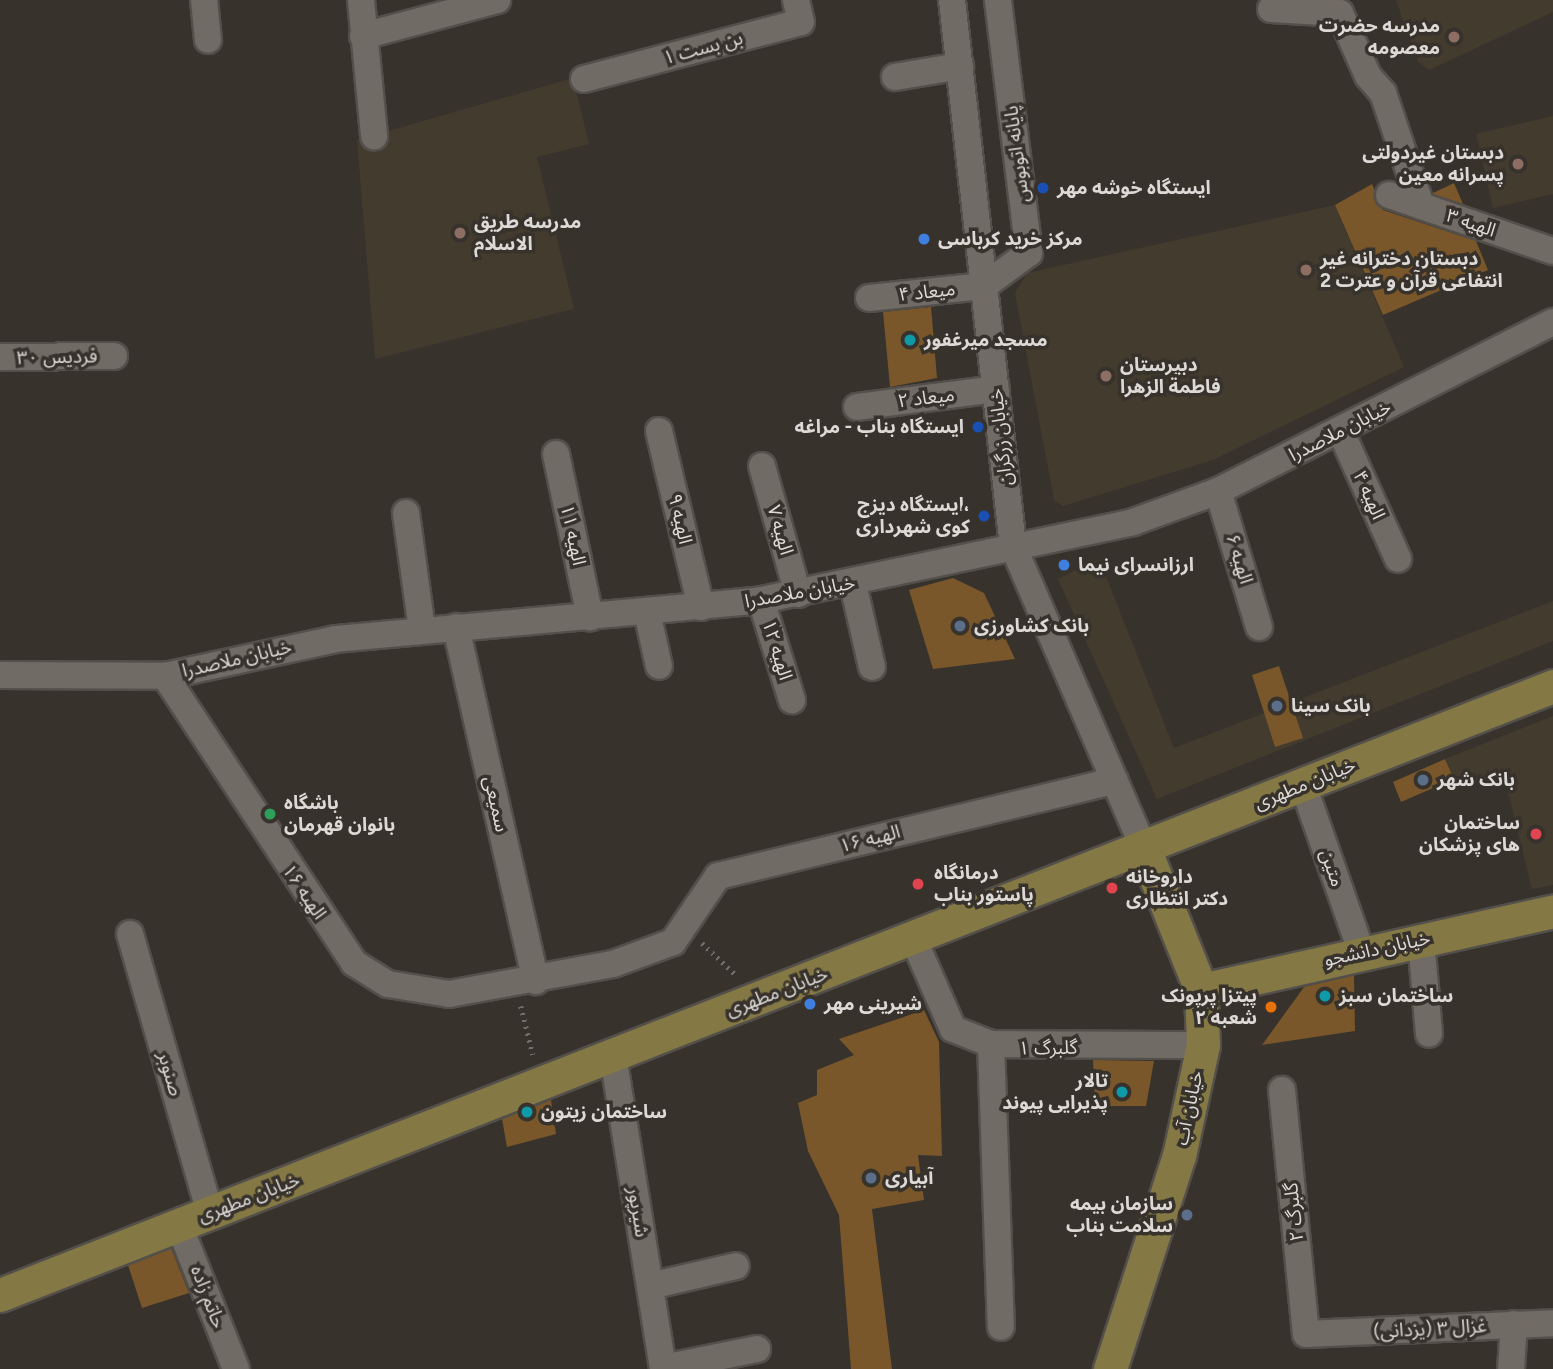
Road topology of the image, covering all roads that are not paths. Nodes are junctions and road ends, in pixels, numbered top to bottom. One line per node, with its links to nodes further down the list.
1 (204, 0): 9 (street)
2 (361, 0): 8 (street)
3 (497, 0): 8 (street)
4 (796, 0): 12 (street, بن بست ۱)
5 (952, 0): 10 (street, خیابان زرگران)
6 (998, 0): 17 (street, پایانه اتوبوس)
7 (1271, 9): 15 (street)
8 (363, 36): 13 (street)
9 (208, 40)
10 (960, 66): 11 (street); 17 (street, خیابان زرگران)
11 (895, 77)
12 (584, 79)
13 (374, 136)
14 (1389, 195): 15 (street, الهیه ۳)
15 (1421, 206): 16 (street, الهیه ۳)
16 (1553, 251)
17 (984, 286): 18 (street, میعاد ۴); 22 (street, خیابان زرگران)
18 (869, 298)
19 (1553, 322): 25 (street, خیابان ملاصدرا)
20 (114, 356): 21 (street, فردیس ۳۰)
21 (0, 357)
22 (996, 389): 23 (street, میعاد ۲); 30 (street, خیابان زرگران)
23 (857, 407)
24 (659, 431): 35 (street, الهیه ۹)
25 (1341, 432): 28 (street, خیابان ملاصدرا); 31 (street, الهیه ۴)
26 (556, 454): 37 (street, الهیه ۱۱)
27 (762, 466): 33 (street, الهیه ۷)
28 (1218, 491): 30 (street, خیابان ملاصدرا); 39 (street, الهیه ۶)
29 (406, 513): 40 (street)
30 (1013, 546): 32 (street, خیابان ملاصدرا); 47 (street, خیابان زرگران)
31 (1398, 559)
32 (853, 583): 33 (street, خیابان ملاصدرا); 42 (street)
33 (798, 594): 34 (street, خیابان ملاصدرا)
34 (761, 600): 35 (street, خیابان ملاصدرا); 46 (street, الهیه ۱۲)
35 (701, 607): 36 (street, خیابان ملاصدرا)
36 (647, 612): 37 (street, خیابان ملاصدرا); 41 (street)
37 (590, 617): 38 (street, خیابان ملاصدرا)
38 (456, 627): 40 (street, خیابان ملاصدرا); 55 (street, سمیعی)
39 (1259, 627)
40 (422, 630): 44 (street, خیابان ملاصدرا)
41 (659, 666)
42 (873, 667)
43 (0, 675): 44 (street, خیابان ملاصدرا)
44 (166, 676): 55 (street, الهیه ۱۶)
45 (1553, 686): 48 (main road, خیابان مطهری)
46 (792, 700)
47 (1115, 781): 49 (street, خیابان زرگران); 55 (street, الهیه ۱۶)
48 (1303, 785): 49 (main road, خیابان مطهری); 54 (street, متین)
49 (1144, 848): 52 (main road, خیابان مطهری); 56 (main road, خیابان آب)
50 (1553, 911): 53 (main road, خیابان دانشجو)
51 (130, 934): 62 (street, صنوبر)
52 (913, 938): 58 (street, گلبرگ ۱); 60 (main road, خیابان مطهری)
53 (1421, 939): 54 (main road, خیابان دانشجو); 57 (street)
54 (1361, 951): 56 (main road, خیابان دانشجو)
55 (526, 983)
56 (1201, 990): 59 (main road, خیابان آب)
57 (1429, 1034)
58 (991, 1044): 59 (street, گلبرگ ۱); 69 (street)
59 (1203, 1045): 74 (main road, خیابان آب)
60 (613, 1056): 62 (main road, خیابان مطهری); 65 (street, شیرپور)
61 (1282, 1090): 70 (street, گلبرگ ۲)
62 (210, 1213): 63 (main road, خیابان مطهری)
63 (179, 1225): 66 (main road, خیابان مطهری); 72 (street, حاتم زاده)
64 (736, 1266): 65 (street)
65 (649, 1286): 73 (street, شیرپور)
66 (0, 1295)
67 (1553, 1323): 68 (street, غزال ۳ (یزدانی))
68 (1514, 1324): 70 (street, غزال ۳ (یزدانی)); 75 (street)
69 (1001, 1327)
70 (1306, 1335)
71 (757, 1349): 73 (street)
72 (236, 1369)
73 (663, 1369)
74 (1110, 1369)
75 (1511, 1369)

